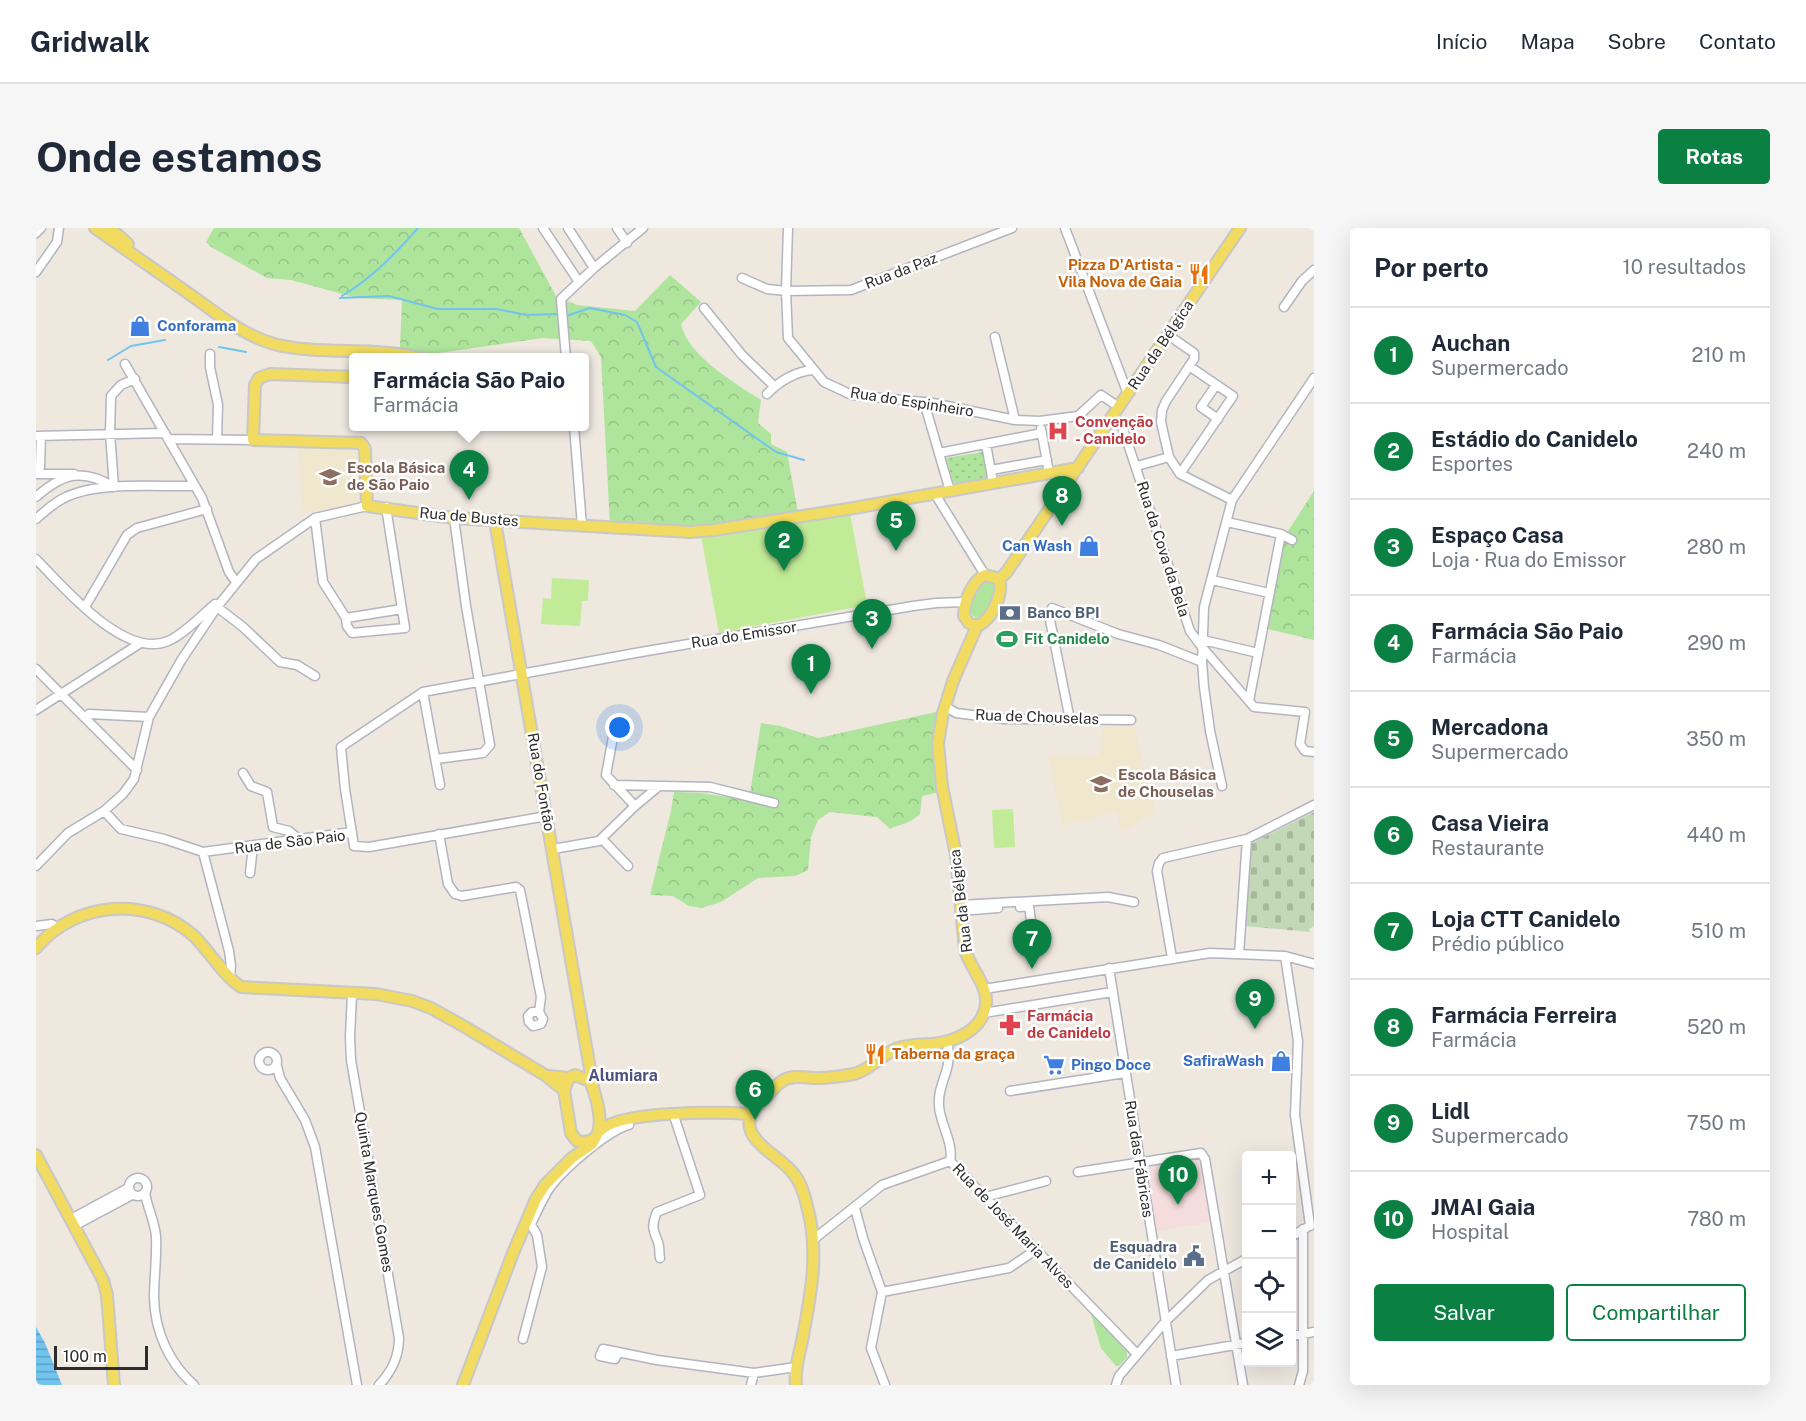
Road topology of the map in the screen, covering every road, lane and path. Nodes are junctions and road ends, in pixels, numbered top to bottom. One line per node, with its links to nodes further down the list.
1 (41, 228): 13 (street)
2 (59, 228): 17 (street)
3 (95, 228): 19 (main road)
4 (110, 228): 19 (main road)
5 (543, 228): 20 (street)
6 (568, 228): 15 (street)
7 (617, 228): 14 (street)
8 (643, 228): 14 (street)
9 (788, 228): 21 (street, Rua do Espinheiro)
10 (1012, 228): 21 (street, Rua da Paz)
11 (1065, 228): 38 (street)
12 (1240, 228): 24 (main road, Rua da Bélgica)
13 (36, 233)
14 (627, 243): 15 (street)
15 (594, 268): 20 (street)
16 (1314, 270): 22 (street)
17 (36, 272)
18 (742, 278): 21 (street, Rua da Paz)
19 (169, 280): 26 (main road)
20 (579, 282): 27 (street)
21 (786, 291): 31 (street, Rua do Espinheiro)
22 (1284, 307)
23 (704, 308): 36 (street)
24 (1168, 335): 30 (street); 38 (main road, Rua da Bélgica)
25 (995, 337): 42 (street)
26 (375, 353)
27 (566, 353)
28 (210, 354): 49 (street)
29 (125, 364): 34 (street)
30 (1189, 366): 35 (street); 53 (street)
31 (813, 370): 36 (street); 39 (street, Rua do Espinheiro)
32 (349, 377): 50 (main road)
33 (1314, 378): 69 (street)
34 (135, 379): 45 (street); 48 (street)
35 (1216, 385): 41 (street); 41 (street)
36 (774, 386): 37 (street)
37 (767, 394)
38 (1128, 394): 40 (main road, Rua da Bélgica)
39 (924, 402): 42 (street, Rua do Espinheiro); 52 (street)
40 (1116, 411): 43 (street, Rua do Espinheiro); 55 (street, Rua da Cova da Bela); 57 (main road, Rua da Bélgica)
41 (1218, 419): 62 (street)
42 (1015, 420): 43 (street, Rua do Espinheiro)
43 (1040, 421): 46 (street)
44 (574, 431): 78 (street)
45 (110, 433): 47 (street); 48 (street); 65 (street)
46 (1042, 433): 51 (street); 54 (street)
47 (38, 436): 56 (street)
48 (167, 436): 49 (street); 64 (street)
49 (217, 439): 50 (street)
50 (253, 440): 70 (main road)
51 (986, 444): 52 (street); 58 (street)
52 (939, 453): 66 (street)
53 (1169, 457): 55 (street); 62 (street)
54 (1047, 460): 58 (street); 59 (street)
55 (1137, 466): 95 (street, Rua da Cova da Bela)
56 (36, 468)
57 (1078, 468): 59 (main road, Rua de Bustes); 83 (main road, Rua da Bélgica)
58 (991, 470): 63 (street)
59 (1049, 472): 63 (main road, Rua de Bustes)
60 (36, 474): 61 (street)
61 (83, 474): 65 (street); 68 (street)
62 (1180, 474): 69 (street)
63 (993, 483): 66 (main road, Rua de Bustes)
64 (195, 486): 65 (street); 72 (street)
65 (114, 487): 75 (street)
66 (950, 491): 67 (main road, Rua de Bustes)
67 (935, 494): 78 (main road, Rua de Bustes); 82 (street)
68 (36, 497)
69 (1232, 500): 77 (street)
70 (367, 506): 71 (main road, Rua de Bustes); 73 (street, Rua de Bustes)
71 (386, 507): 74 (main road, Rua de Bustes); 91 (street)
72 (207, 509): 85 (street); 89 (street)
73 (315, 518): 85 (street, Rua de Bustes); 92 (street)
74 (454, 518): 76 (main road, Rua de Bustes); 101 (street)
75 (36, 519)
76 (497, 520): 78 (main road, Rua de Bustes); 99 (main road, Rua do Fontão)
77 (1227, 522): 79 (street); 84 (street)
78 (582, 526)
79 (1281, 534): 80 (street); 86 (street)
80 (1292, 540)
81 (36, 559): 89 (street)
82 (986, 575): 83 (main road); 88 (main road)
83 (999, 579): 93 (main road, Rua da Bélgica)
84 (1212, 580): 86 (street); 95 (street)
85 (236, 582): 87 (street, Rua de Bustes)
86 (1269, 593): 96 (street)
87 (224, 597): 90 (street, Rua de Bustes); 94 (street)
88 (966, 602): 93 (main road); 99 (street, Rua do Emissor)
89 (86, 607): 94 (street)
90 (217, 607): 100 (street); 108 (street, Rua de Bustes)
91 (402, 609): 92 (street); 92 (street)
92 (346, 618)
93 (977, 626): 105 (main road, Rua da Bélgica)
94 (139, 644): 103 (street)
95 (1202, 644): 96 (street); 97 (street); 104 (street, Rua da Cova da Bela)
96 (1258, 653): 104 (street)
97 (1202, 663): 109 (street); 118 (street)
98 (36, 669): 103 (street)
99 (522, 673): 101 (street, Rua do Emissor); 124 (main road, Rua do Fontão)
100 (315, 676)
101 (479, 681): 102 (street, Rua do Emissor); 113 (street)
102 (423, 692): 113 (street); 125 (street)
103 (61, 694): 106 (street); 114 (street)
104 (1249, 701): 112 (street)
105 (945, 706): 109 (street, Rua de Chouselas); 137 (main road, Rua da Bélgica)
106 (36, 710)
107 (89, 714): 108 (street)
108 (149, 717): 114 (street, Rua de Bustes)
109 (1070, 720): 110 (street, Rua de Chouselas)
110 (1131, 720)
111 (615, 726): 117 (street)
112 (1309, 752)
113 (436, 759): 116 (street)
114 (137, 770): 123 (street, Rua de Bustes)
115 (243, 773): 127 (street)
116 (440, 785)
117 (614, 785): 119 (street); 121 (street)
118 (1222, 786)
119 (658, 787): 120 (street); 121 (street)
120 (774, 803)
121 (635, 806): 128 (street)
122 (1314, 806): 129 (street)
123 (104, 811): 132 (street, Rua de São Paio); 133 (street, Rua de Bustes)
124 (547, 816): 126 (street, Rua de São Paio); 131 (main road, Rua do Fontão)
125 (352, 832): 126 (street, Rua de São Paio); 127 (street, Rua de São Paio)
126 (439, 834): 151 (street)
127 (299, 839): 130 (street, Rua de São Paio)
128 (602, 839): 131 (street); 134 (street)
129 (1247, 839): 142 (street); 144 (street)
130 (253, 846): 132 (street, Rua de São Paio); 135 (street)
131 (553, 849): 154 (main road, Rua do Fontão)
132 (203, 852): 147 (street)
133 (36, 866)
134 (628, 866)
135 (250, 873)
136 (1134, 902): 137 (street)
137 (960, 908): 140 (street); 148 (main road, Rua da Bélgica)
138 (36, 926): 139 (street)
139 (57, 928): 141 (main road); 147 (main road)
140 (1034, 935)
141 (36, 948)
142 (1239, 954): 143 (street); 144 (street)
143 (1285, 956): 145 (street); 179 (street)
144 (1172, 958): 146 (street)
145 (1314, 964)
146 (1109, 968): 148 (street); 149 (street, Rua das Fábricas)
147 (230, 976): 150 (main road)
148 (984, 989): 152 (main road, Rua da Bélgica)
149 (1113, 992): 152 (street); 156 (street, Rua das Fábricas)
150 (352, 994): 157 (main road); 202 (street, Quinta Marques Gomes)
151 (538, 1012)
152 (984, 1013): 153 (main road)
153 (947, 1041): 164 (main road); 171 (street, Rua de José Maria Alves)
154 (585, 1044): 158 (main road, Rua do Fontão); 161 (main road, Rua do Fontão)
155 (273, 1068): 199 (street)
156 (1125, 1074): 160 (street); 172 (street, Rua das Fábricas)
157 (545, 1075): 158 (main road); 159 (main road)
158 (572, 1076): 159 (main road, Rua do Fontão); 161 (main road)
159 (564, 1090): 167 (main road)
160 (1010, 1091)
161 (594, 1092): 162 (main road, Rua do Fontão)
162 (597, 1110): 165 (main road); 168 (main road, Rua do Fontão)
163 (674, 1113): 164 (main road); 165 (main road); 183 (street)
164 (752, 1114): 181 (main road)
165 (615, 1122): 168 (main road)
166 (629, 1125): 177 (street)
167 (571, 1133): 168 (main road); 170 (main road)
168 (598, 1134): 170 (main road)
169 (36, 1155): 178 (main road)
170 (572, 1158): 177 (main road)
171 (950, 1161): 175 (street, Rua de José Maria Alves); 176 (street)
172 (1140, 1161): 173 (street); 185 (street); 187 (street, Rua das Fábricas)
173 (1078, 1172)
174 (1046, 1181): 175 (street)
175 (985, 1197): 182 (street, Rua de José Maria Alves)
176 (855, 1208): 181 (street); 186 (street)
177 (529, 1221): 191 (street); 203 (main road)
178 (72, 1223): 200 (main road); 201 (street)
179 (1309, 1226): 180 (street); 189 (street)
180 (1296, 1234)
181 (814, 1239): 197 (main road)
182 (1037, 1249): 186 (street); 195 (street, Rua de José Maria Alves)
183 (660, 1258)
184 (1242, 1261): 185 (street)
185 (1224, 1271): 187 (street); 193 (street)
186 (882, 1292): 206 (street)
187 (1165, 1322): 195 (street); 196 (street, Rua das Fábricas)
188 (1314, 1332): 189 (street)
189 (1303, 1335): 190 (street); 210 (street)
190 (1296, 1336)
191 (523, 1339)
192 (1242, 1344): 193 (street)
193 (1236, 1345): 196 (street); 209 (street)
194 (618, 1352): 198 (street)
195 (1137, 1354): 207 (street)
196 (1171, 1356): 208 (street, Rua das Fábricas)
197 (796, 1367): 198 (street); 205 (main road)
198 (754, 1373): 204 (street)
199 (356, 1383)
200 (114, 1385)
201 (194, 1385)
202 (379, 1385)
203 (463, 1385)
204 (751, 1385)
205 (796, 1385)
206 (885, 1385)
207 (1116, 1385)
208 (1176, 1385)
209 (1243, 1385)
210 (1299, 1385)

